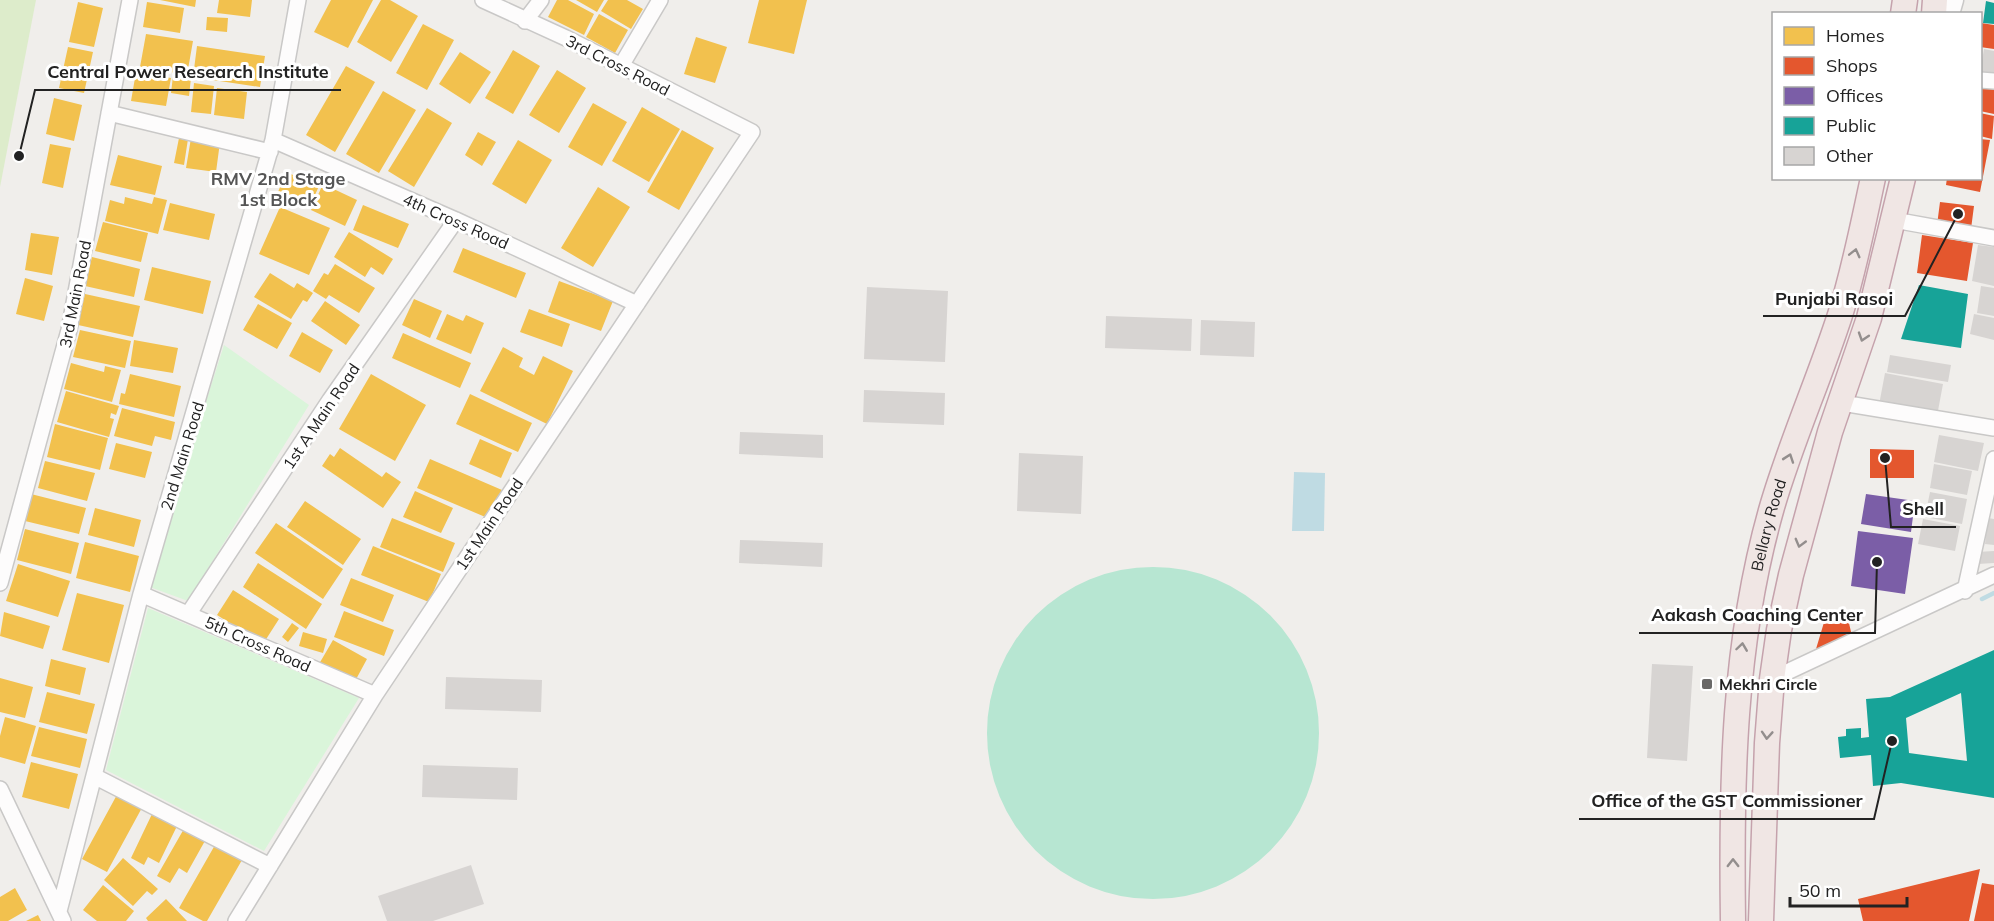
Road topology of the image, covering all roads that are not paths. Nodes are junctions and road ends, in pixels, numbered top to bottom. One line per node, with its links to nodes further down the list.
1 (130, 0): 8 (street, 3rd Main Road)
2 (298, 0): 10 (street, 2nd Main Road)
3 (483, 0): 6 (street, 3rd Cross Road)
4 (541, 0): 6 (street)
5 (660, 0): 7 (street)
6 (525, 21): 7 (street, 3rd Cross Road)
7 (621, 66): 9 (street, 3rd Cross Road)
8 (109, 113): 10 (street, 4th Cross Road); 21 (street, 3rd Main Road)
9 (752, 132): 16 (street, 1st Main Road)
10 (271, 146): 13 (street, 4th Cross Road); 23 (street, 2nd Main Road)
11 (1873, 180): 32 (highway, Bellary Road, one-way to 11)
12 (1903, 180): 14 (highway, Bellary Road)
13 (456, 220): 16 (street, 4th Cross Road); 24 (street, 1st A Main Road)
14 (1894, 220): 15 (street); 17 (highway, Bellary Road, one-way to 17)
15 (1994, 238)
16 (637, 304): 26 (street, 1st Main Road)
17 (1842, 403): 18 (street); 25 (highway, Bellary Road, one-way to 25)
18 (1994, 428)
19 (1994, 459): 22 (street)
20 (1994, 575): 22 (street)
21 (0, 583)
22 (1965, 591): 25 (street)
23 (141, 594): 24 (street, 5th Cross Road); 27 (street, 2nd Main Road)
24 (189, 613): 26 (street, 5th Cross Road)
25 (1772, 678): 33 (highway, Bellary Road, one-way to 33)
26 (375, 695): 29 (street, 1st Main Road)
27 (94, 776): 29 (street); 30 (street, 2nd Main Road)
28 (0, 789): 30 (street)
29 (270, 866): 31 (street, 1st Main Road)
30 (61, 916)
31 (236, 921)
32 (1733, 921)
33 (1761, 921)

